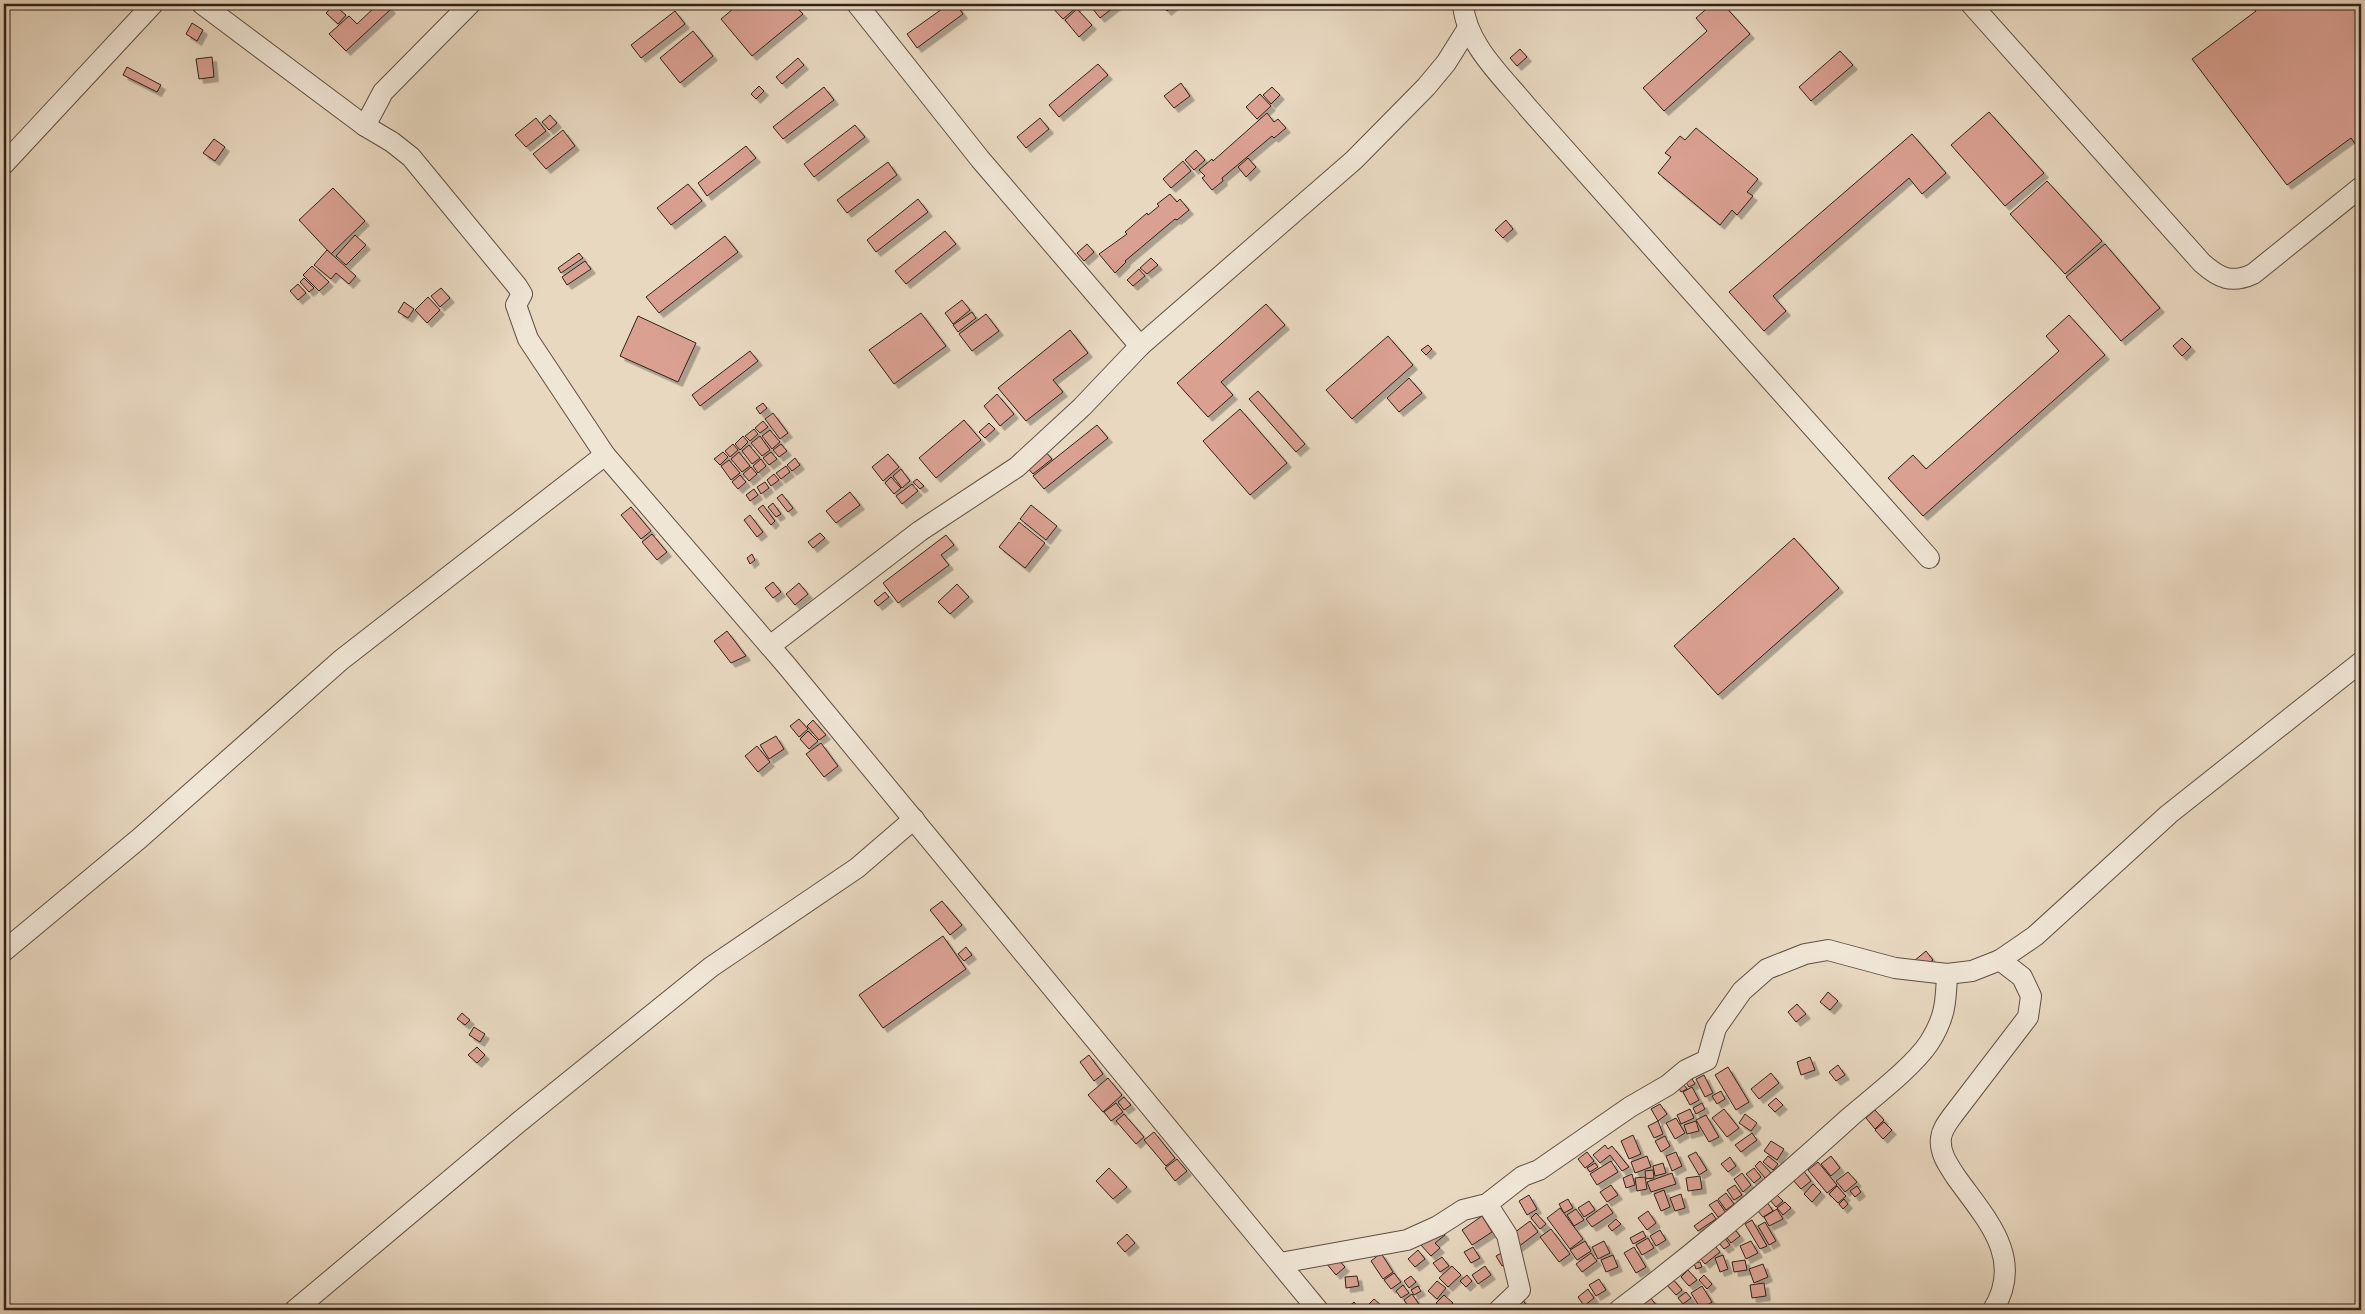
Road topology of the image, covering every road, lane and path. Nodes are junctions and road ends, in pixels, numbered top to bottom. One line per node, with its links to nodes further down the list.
1 (153, 4): 9 (street)
2 (202, 4): 8 (street)
3 (470, 4): 8 (street)
4 (856, 4): 11 (street)
5 (1463, 4): 7 (street)
6 (1971, 4): 10 (street)
7 (1468, 28): 11 (street); 13 (street)
8 (366, 126): 12 (street)
9 (4, 164)
10 (2361, 187)
11 (1140, 346): 14 (street)
12 (605, 455): 14 (street); 17 (street)
13 (1928, 558)
14 (770, 646): 16 (street)
15 (2361, 662): 18 (street)
16 (914, 818): 21 (street); 22 (street)
17 (4, 951)
18 (2000, 960): 19 (street); 26 (street)
19 (1947, 974): 20 (street); 25 (street)
20 (1487, 1204): 21 (street); 24 (street)
21 (1280, 1264): 23 (street)
22 (295, 1310)
23 (1318, 1310)
24 (1499, 1310)
25 (1619, 1310)
26 (1992, 1310)

